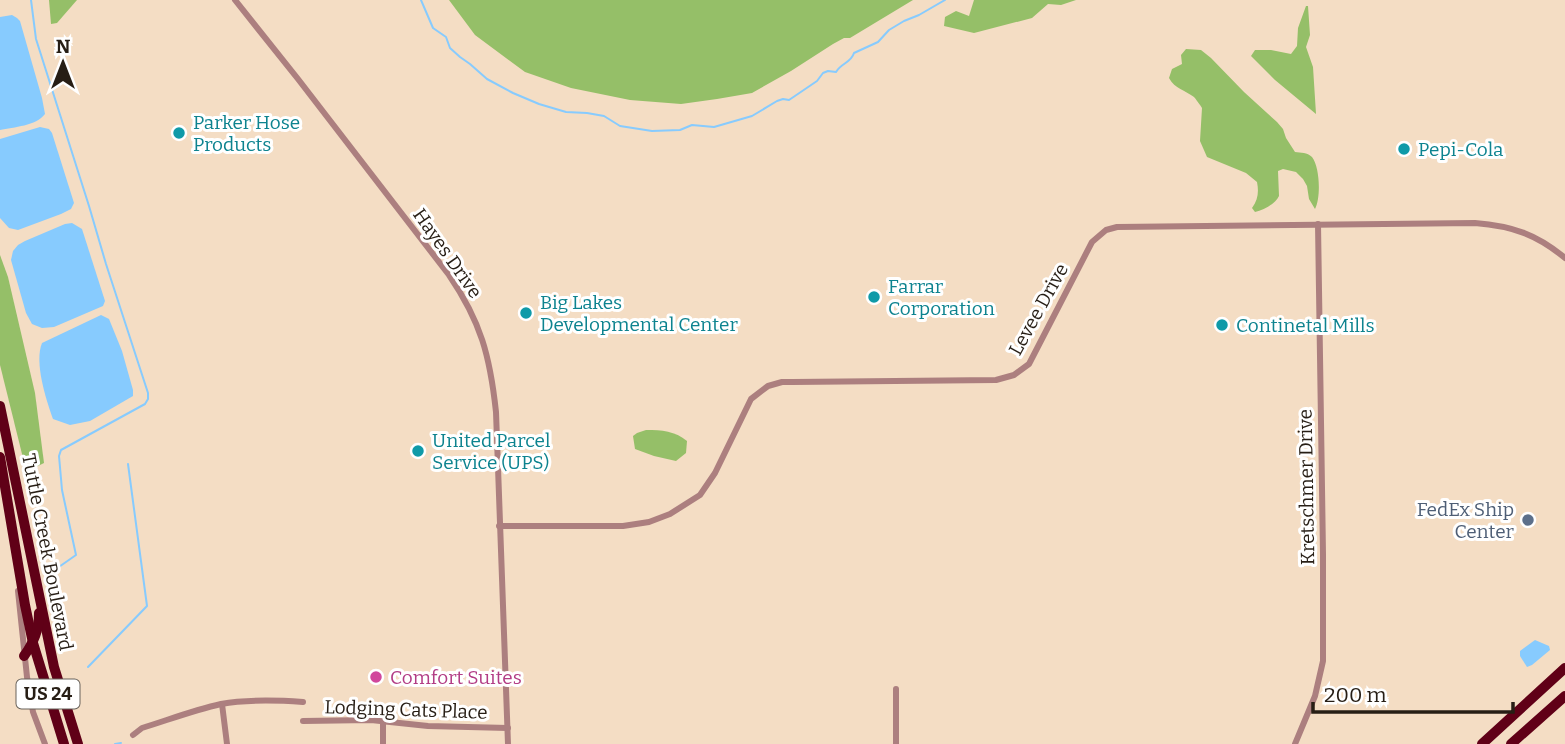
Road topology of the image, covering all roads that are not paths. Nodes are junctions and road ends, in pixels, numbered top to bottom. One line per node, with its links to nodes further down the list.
1 (234, 0): 6 (street, Hayes Drive)
2 (1318, 224): 3 (street, Levee Drive); 6 (street, Levee Drive); 27 (street, Kretschmer Drive)
3 (1565, 258)
4 (0, 406): 8 (highway, Tuttle Creek Boulevard / US 24)
5 (0, 457): 7 (highway, Tuttle Creek Boulevard / US 24)
6 (499, 526): 18 (street, Hayes Drive)
7 (16, 554): 9 (highway, Tuttle Creek Boulevard / US 24); 10 (street)
8 (38, 588): 9 (highway); 22 (highway, Tuttle Creek Boulevard / US 24)
9 (33, 643): 10 (highway); 21 (highway, Tuttle Creek Boulevard / US 24)
10 (24, 656): 20 (street)
11 (1565, 668): 28 (highway)
12 (896, 689): 26 (street)
13 (1565, 696): 29 (highway)
14 (303, 702): 15 (street)
15 (222, 704): 19 (street); 23 (street)
16 (303, 721): 17 (street, Lodging Cats Place)
17 (383, 723): 18 (street, Lodging Cats Place); 24 (street)
18 (508, 728): 25 (street, Hayes Drive)
19 (133, 735)
20 (45, 744)
21 (64, 744)
22 (78, 744)
23 (227, 744)
24 (383, 744)
25 (508, 744)
26 (896, 744)
27 (1295, 744)
28 (1482, 744)
29 (1511, 744)

